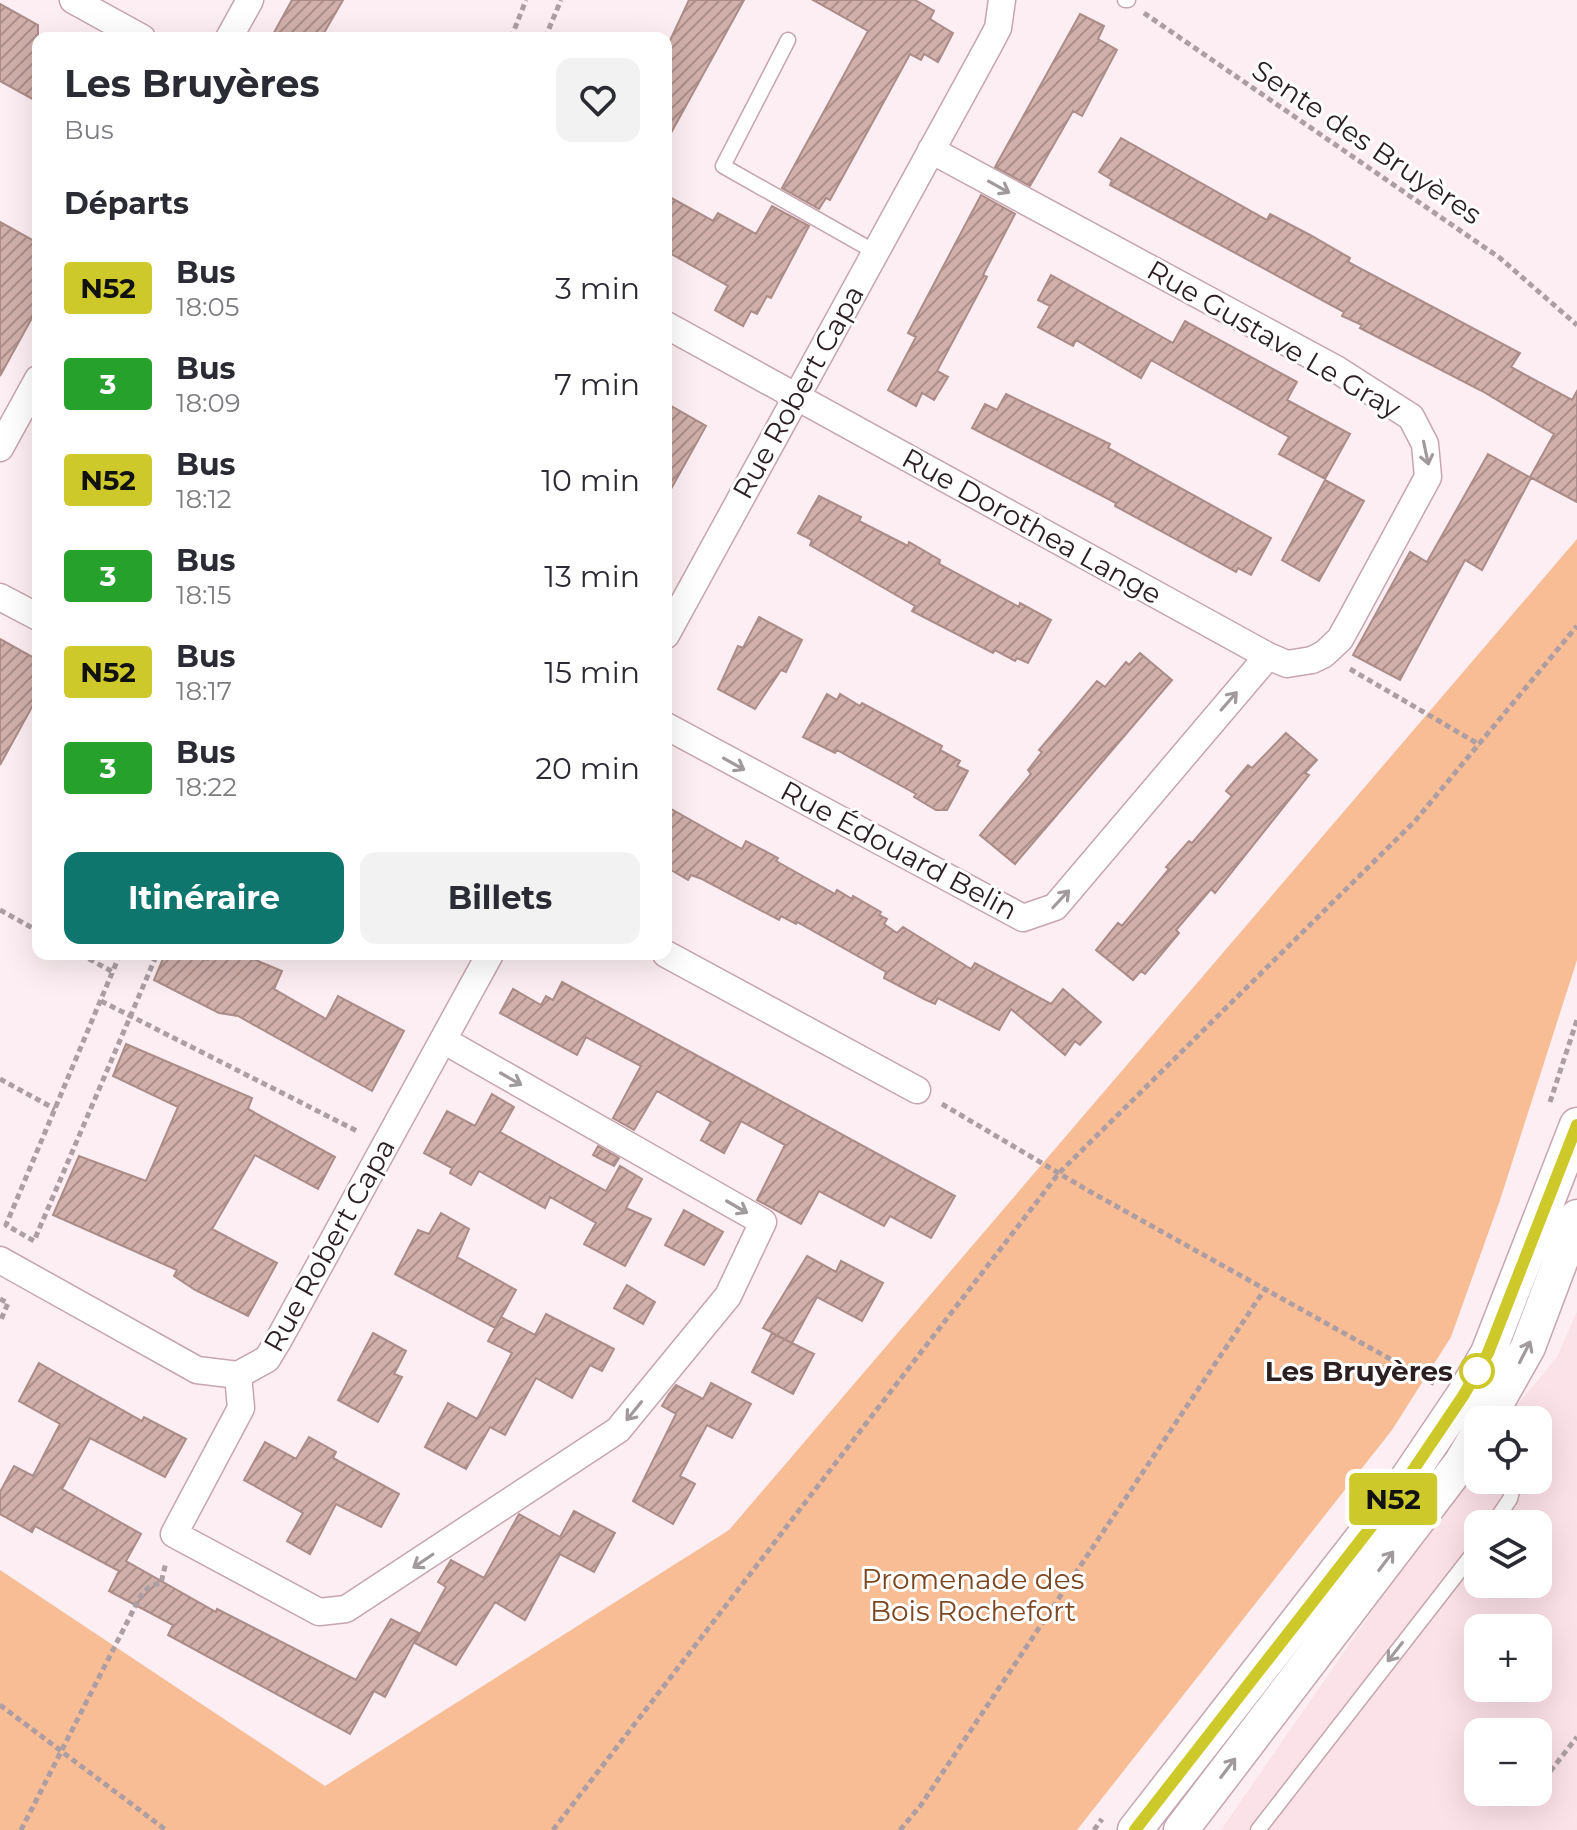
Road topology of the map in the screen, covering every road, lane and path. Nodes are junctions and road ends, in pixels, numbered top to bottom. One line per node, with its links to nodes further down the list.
1 (73, 0): 7 (street)
2 (250, 0): 8 (street)
3 (526, 0): 9 (path)
4 (561, 0): 10 (path)
5 (1002, 0): 12 (street, Rue Robert Capa)
6 (1127, 0): 14 (path, Sente des Bruyères)
7 (131, 32)
8 (232, 32)
9 (513, 32)
10 (548, 32)
11 (788, 40): 13 (lane)
12 (931, 150): 13 (street, Rue Robert Capa); 23 (street, Rue Gustave Le Gray, one-way to 23)
13 (875, 252): 17 (street, Rue Robert Capa)
14 (1577, 325)
15 (672, 328): 17 (street, Rue Dorothea Lange)
16 (32, 390): 18 (street)
17 (796, 396): 21 (street, Rue Robert Capa); 24 (street, Rue Dorothea Lange)
18 (0, 448)
19 (0, 597): 20 (street)
20 (32, 614)
21 (672, 624)
22 (1577, 626): 26 (path)
23 (1324, 654): 24 (street); 26 (path)
24 (1268, 656): 25 (street, Rue Édouard Belin, one-way to 24)
25 (672, 729)
26 (1480, 745): 45 (path)
27 (0, 910): 28 (path)
28 (32, 928)
29 (672, 957): 40 (street)
30 (91, 960): 34 (path)
31 (118, 960): 34 (path)
32 (154, 960): 36 (path)
33 (487, 960): 38 (street, Rue Robert Capa)
34 (113, 972): 35 (path)
35 (100, 1001): 36 (path); 42 (path)
36 (131, 1015): 42 (path); 44 (path)
37 (1577, 1020): 41 (path)
38 (443, 1040): 44 (street, Rue Robert Capa); 57 (street, one-way to 57)
39 (0, 1079): 42 (path)
40 (917, 1090): 45 (path)
41 (1549, 1105)
42 (55, 1109)
43 (1577, 1125): 69 (street)
44 (385, 1145): 52 (street, Rue Robert Capa)
45 (1059, 1173): 48 (path); 66 (path)
46 (1577, 1217): 55 (street, one-way to 46)
47 (0, 1260): 52 (street, Rue Robert Capa)
48 (1265, 1289): 53 (path); 67 (path)
49 (0, 1299): 50 (path)
50 (0, 1322)
51 (1446, 1373): 53 (path)
52 (238, 1375): 57 (street)
53 (1438, 1386): 54 (path)
54 (1430, 1396)
55 (1495, 1406)
56 (1464, 1458): 70 (street, one-way to 56)
57 (180, 1537): 61 (path)
58 (1464, 1565): 71 (lane, one-way to 71)
59 (0, 1705): 61 (path)
60 (1577, 1737): 62 (path)
61 (63, 1753): 64 (path); 65 (path)
62 (1552, 1769)
63 (1104, 1818): 68 (path)
64 (21, 1830)
65 (166, 1830)
66 (553, 1830)
67 (900, 1830)
68 (1094, 1830)
69 (1135, 1830)
70 (1181, 1830)
71 (1258, 1830)

